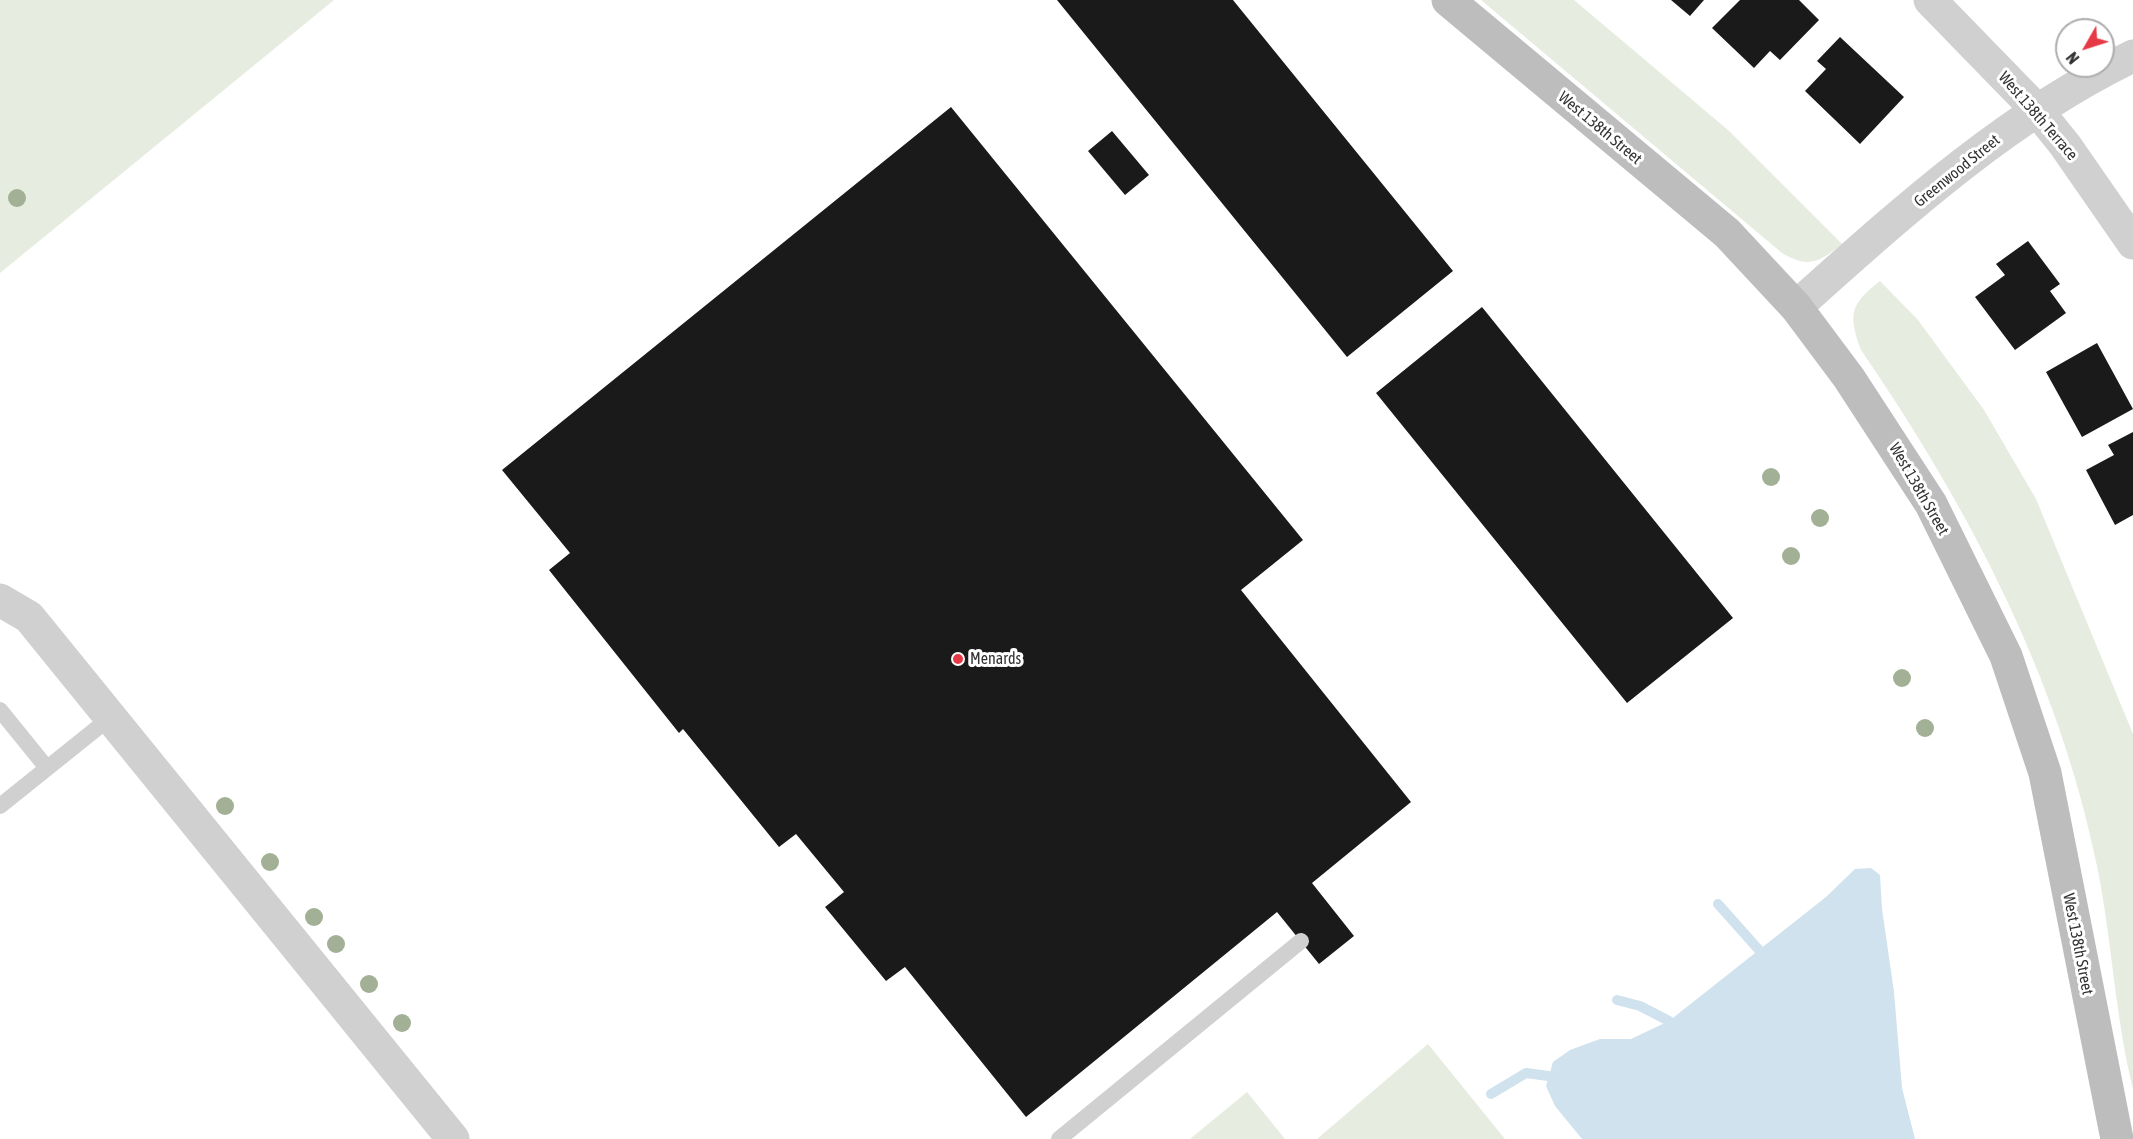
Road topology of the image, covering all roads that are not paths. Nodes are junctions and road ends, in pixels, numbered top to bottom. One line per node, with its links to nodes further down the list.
1 (1448, 0): 6 (street, West 138th Street)
2 (1930, 0): 4 (street, West 138th Terrace)
3 (2133, 56): 4 (street, Greenwood Street)
4 (2036, 109): 5 (street, West 138th Terrace); 6 (street, Greenwood Street)
5 (2133, 243)
6 (1796, 307): 15 (street, West 138th Street)
7 (0, 600): 9 (street)
8 (0, 710): 10 (lane)
9 (111, 717): 10 (lane); 13 (street)
10 (47, 768): 11 (lane)
11 (0, 806)
12 (1300, 941): 14 (lane)
13 (443, 1135)
14 (1059, 1139)
15 (2117, 1139)

